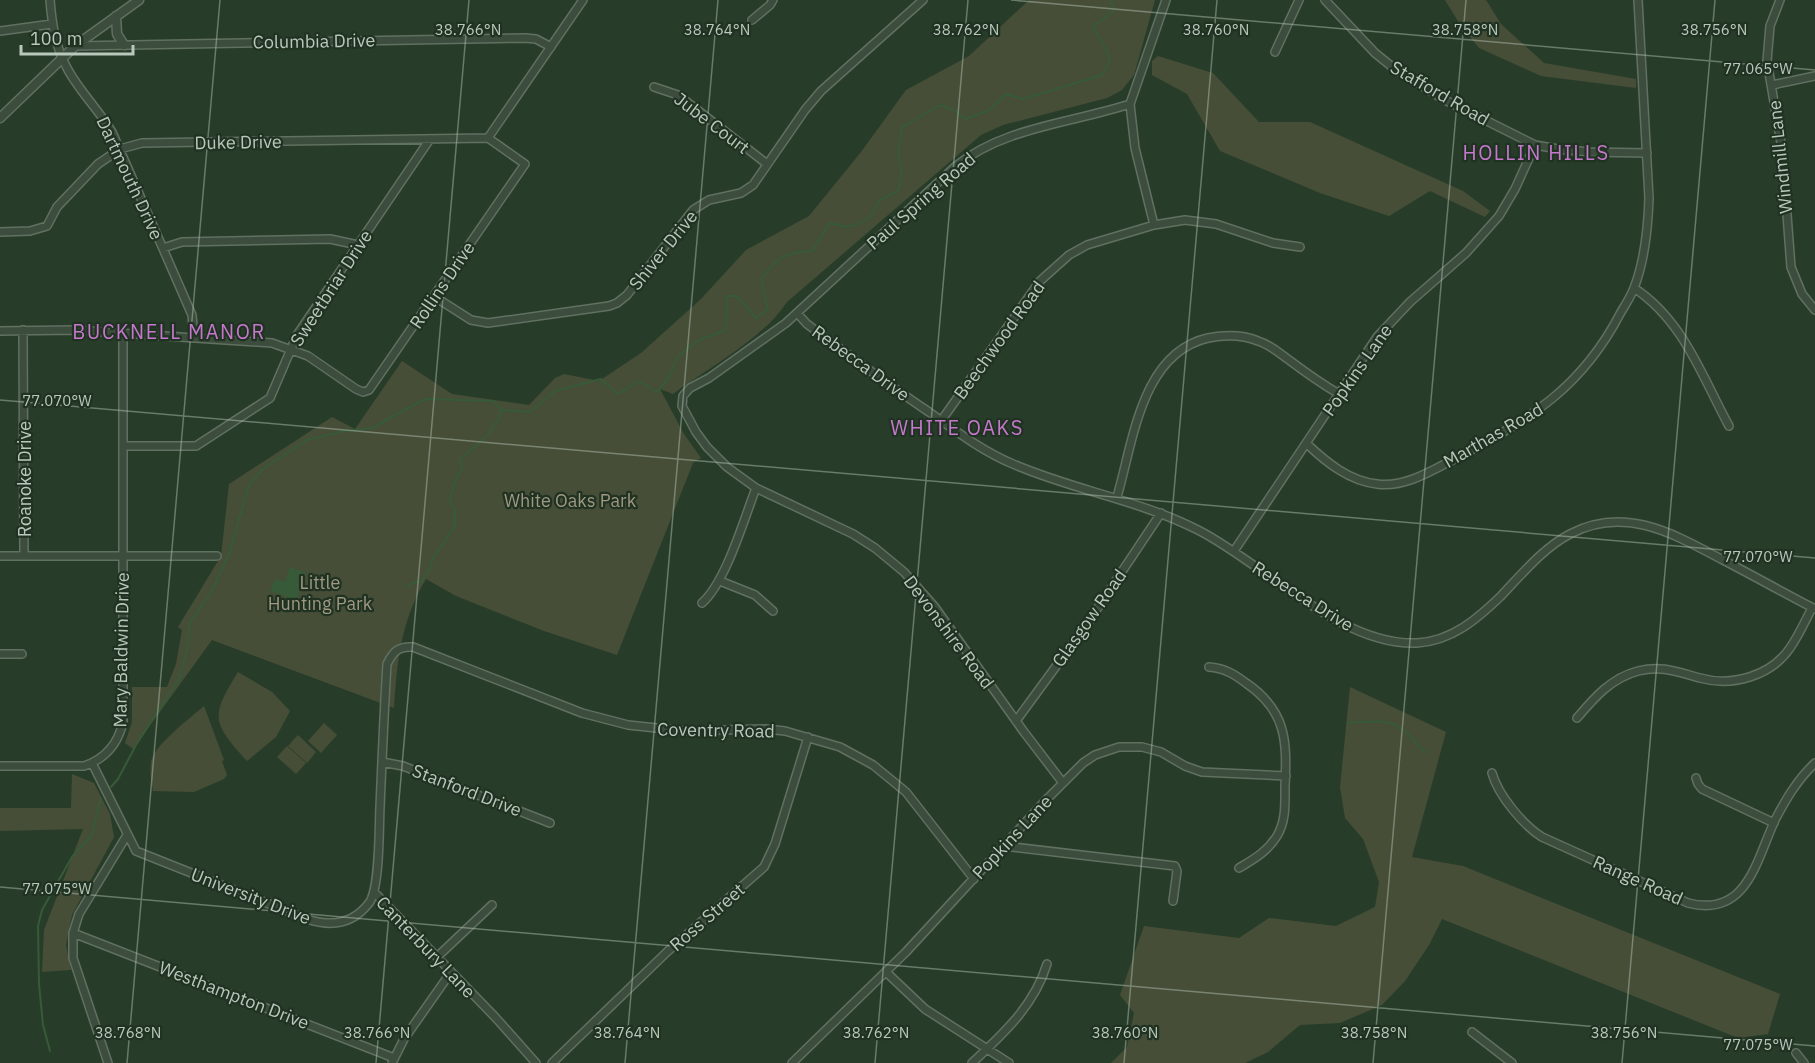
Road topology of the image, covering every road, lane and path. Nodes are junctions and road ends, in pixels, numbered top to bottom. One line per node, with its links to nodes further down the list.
1 (50, 0): 13 (street, Dartmouth Drive)
2 (139, 0): 11 (street)
3 (583, 0): 17 (street)
4 (773, 0): 12 (street)
5 (923, 0): 30 (street, Shiver Drive)
6 (1166, 0): 23 (street)
7 (1299, 0): 18 (street)
8 (1325, 0): 27 (street, Stafford Road)
9 (1638, 0): 29 (street, Marthas Road)
10 (1780, 0): 21 (street, Windmill Lane)
11 (116, 16): 15 (street); 16 (street)
12 (752, 20)
13 (52, 24): 14 (street); 19 (street, Dartmouth Drive)
14 (0, 31)
15 (124, 45): 16 (street, Columbia Drive); 17 (street, Columbia Drive)
16 (75, 46): 19 (street)
17 (551, 47): 25 (street)
18 (1275, 52)
19 (62, 57): 24 (street); 28 (street, Dartmouth Drive)
20 (1815, 76): 21 (street)
21 (1772, 85): 38 (street, Windmill Lane)
22 (654, 87): 30 (street, Jube Court)
23 (1130, 104): 31 (street); 39 (street, Paul Spring Road)
24 (0, 118)
25 (489, 138): 26 (street, Duke Drive); 37 (street, Rollins Drive)
26 (430, 139): 28 (street, Duke Drive); 33 (street, Sweetbriar Drive)
27 (1535, 145): 29 (street, Stafford Road); 45 (street, Popkins Lane)
28 (120, 149): 32 (street, Duke Drive); 35 (street, Dartmouth Drive)
29 (1647, 153): 36 (street, Marthas Road)
30 (767, 164): 37 (street, Shiver Drive)
31 (1154, 225): 34 (street, Beechwood Road); 47 (street, Beechwood Road)
32 (0, 232)
33 (358, 245): 35 (street); 44 (street, Sweetbriar Drive)
34 (1300, 247)
35 (163, 248): 43 (street, Dartmouth Drive)
36 (1634, 288): 48 (street); 49 (street, Marthas Road)
37 (435, 297): 44 (street, Rollins Drive)
38 (1815, 310)
39 (797, 313): 46 (street, Paul Spring Road); 47 (street, Rebecca Drive)
40 (23, 330): 41 (street); 42 (street); 55 (street, Roanoke Drive)
41 (0, 331)
42 (123, 333): 43 (street); 50 (street, Mary Baldwin Drive)
43 (194, 338): 44 (street)
44 (291, 349): 50 (street, Sweetbriar Drive)
45 (1339, 394): 49 (street, Popkins Lane); 52 (street)
46 (683, 396): 51 (street, Devonshire Road)
47 (941, 421): 52 (street, Rebecca Drive)
48 (1729, 426)
49 (1307, 444): 54 (street, Popkins Lane)
50 (123, 446): 57 (street, Mary Baldwin Drive)
51 (756, 488): 59 (street); 68 (street, Devonshire Road)
52 (1117, 497): 53 (street, Rebecca Drive)
53 (1161, 513): 54 (street, Rebecca Drive); 68 (street, Glasgow Road)
54 (1234, 551): 61 (street, Rebecca Drive)
55 (24, 555): 56 (street); 57 (street)
56 (0, 556)
57 (123, 556): 58 (street); 71 (street, Mary Baldwin Drive)
58 (218, 556)
59 (720, 581): 60 (street); 62 (street)
60 (702, 603)
61 (1814, 608): 67 (street)
62 (773, 611)
63 (0, 654): 64 (street)
64 (22, 654)
65 (387, 664): 69 (street, Coventry Road); 70 (street, Canterbury Lane)
66 (1209, 667): 75 (street)
67 (1576, 717)
68 (1016, 722): 77 (street, Devonshire Road)
69 (808, 737): 83 (street, Coventry Road); 98 (street, Ross Street)
70 (382, 762): 78 (street, Stanford Drive); 84 (street, Canterbury Lane)
71 (92, 763): 73 (street); 80 (street)
72 (1815, 763): 79 (street, Range Road)
73 (0, 766)
74 (1492, 773): 79 (street, Range Road)
75 (1286, 776): 77 (street, Popkins Lane); 82 (street)
76 (1696, 778): 79 (street)
77 (1063, 783): 81 (street, Popkins Lane)
78 (550, 823)
79 (1774, 823)
80 (127, 835): 84 (street, University Drive); 87 (street)
81 (1004, 846): 83 (street, Popkins Lane); 85 (street)
82 (1239, 868)
83 (974, 879): 91 (street, Popkins Lane)
84 (374, 892): 88 (street, Canterbury Lane)
85 (1173, 901)
86 (492, 905): 88 (street)
87 (74, 933): 95 (street, Westhampton Drive); 96 (street)
88 (437, 957): 90 (street, Canterbury Lane)
89 (1047, 964): 93 (street)
90 (451, 972): 95 (street); 97 (street, Canterbury Lane)
91 (886, 972): 93 (street); 99 (street, Popkins Lane)
92 (1472, 1032): 102 (street)
93 (988, 1048): 100 (street); 101 (street)
94 (1796, 1053): 103 (street)
95 (393, 1060)
96 (108, 1063)
97 (536, 1063)
98 (552, 1063)
99 (792, 1063)
100 (972, 1063)
101 (1009, 1063)
102 (1512, 1063)
103 (1804, 1063)

